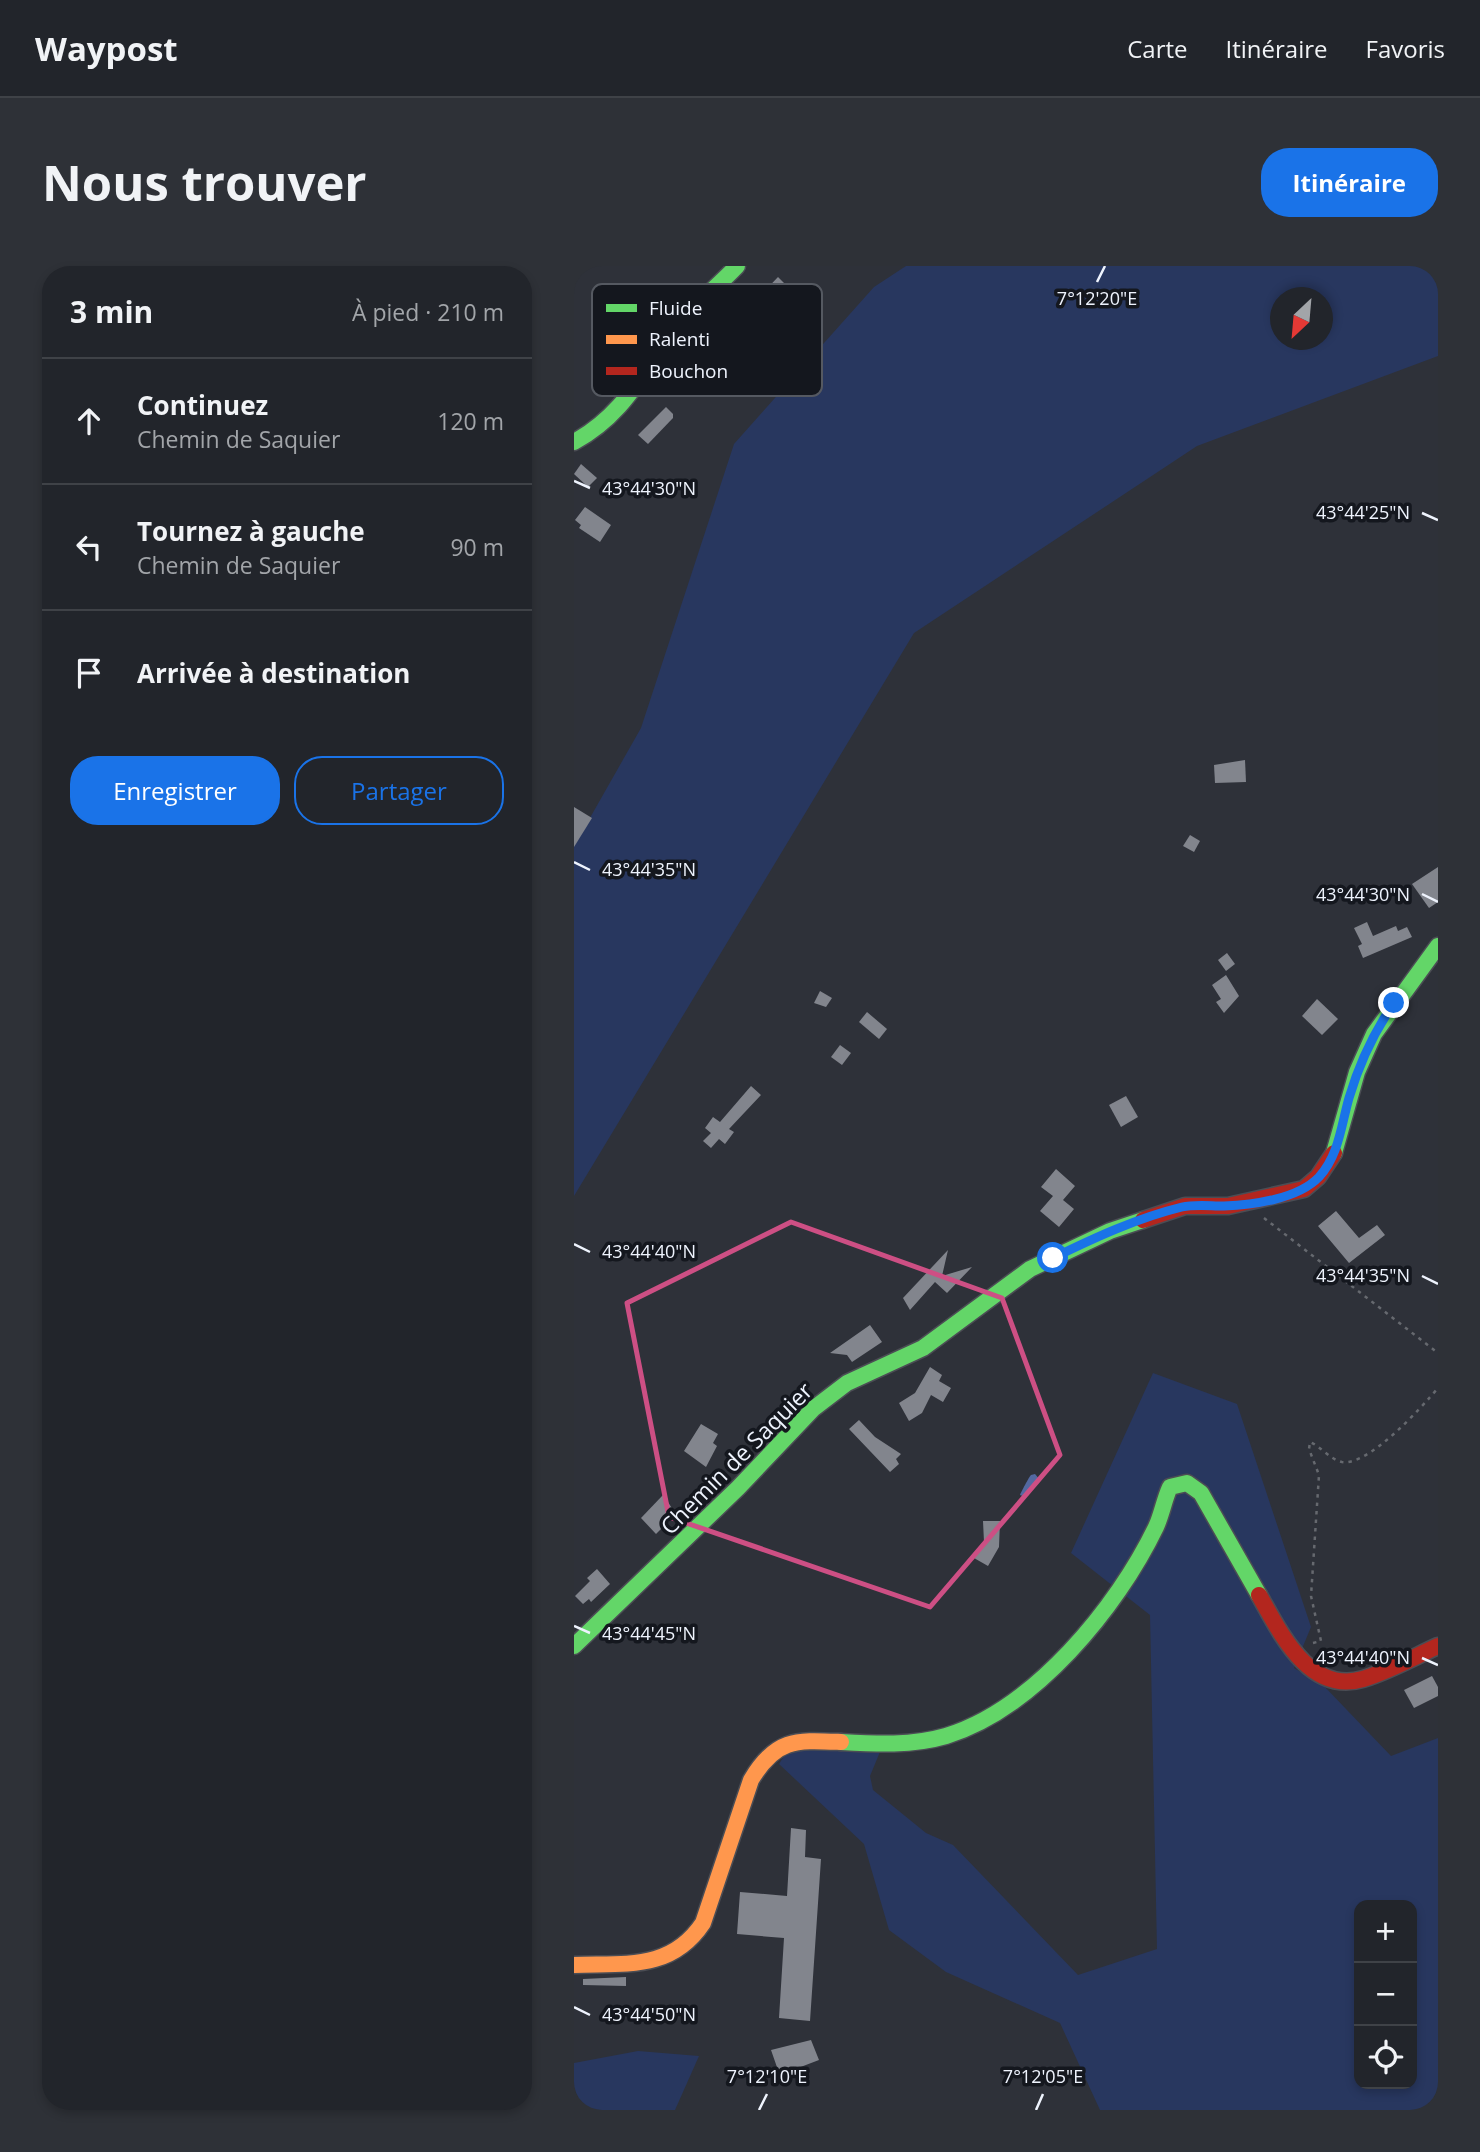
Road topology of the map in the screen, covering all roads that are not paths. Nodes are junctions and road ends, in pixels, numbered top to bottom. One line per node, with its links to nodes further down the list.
1 (737, 266): 2 (street)
2 (719, 284)
3 (630, 396): 4 (street)
4 (574, 442)
5 (1438, 946): 6 (street, Chemin de Saquier)
6 (574, 1646)
7 (1438, 1646): 8 (street)
8 (574, 1965)

